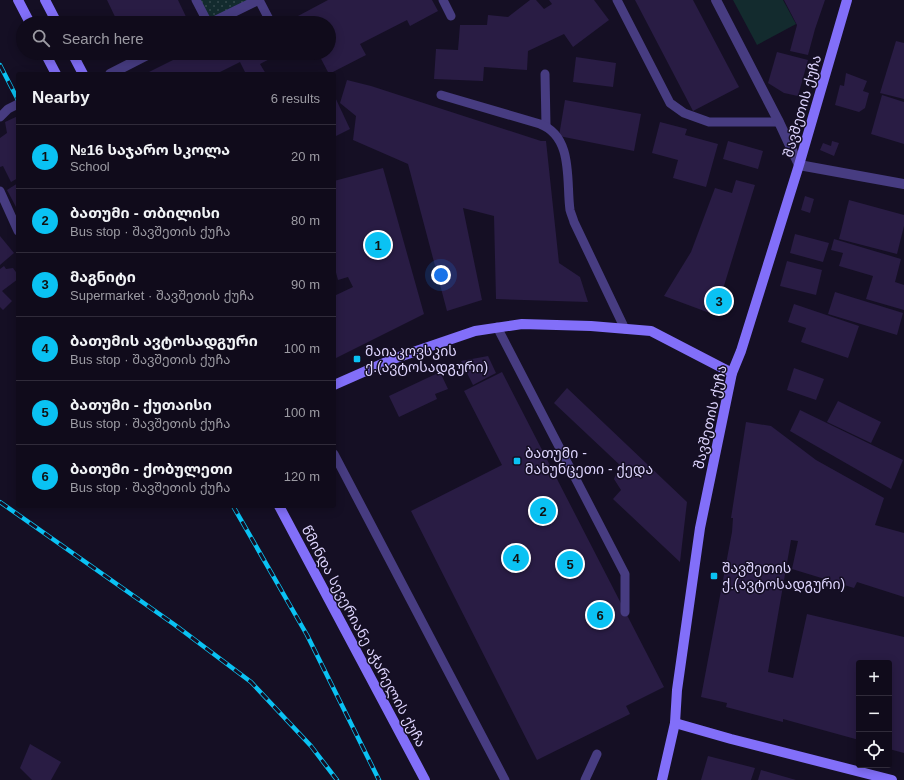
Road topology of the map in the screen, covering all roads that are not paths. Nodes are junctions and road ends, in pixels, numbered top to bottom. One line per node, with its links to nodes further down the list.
1 (18, 0): 9 (main road)
2 (45, 0): 10 (main road)
3 (196, 0): 11 (lane)
4 (259, 0): 12 (street); 13 (lane)
5 (443, 0): 14 (lane)
6 (617, 0): 25 (lane)
7 (716, 0): 25 (street)
8 (847, 0): 27 (main road, შავშეთის ქუჩა)
9 (26, 16)
10 (53, 16)
11 (205, 16)
12 (224, 16)
13 (267, 16)
14 (452, 16)
15 (49, 60): 18 (main road)
16 (76, 60): 19 (main road)
17 (137, 60): 20 (street)
18 (55, 72)
19 (82, 72)
20 (114, 72)
21 (545, 74): 26 (lane)
22 (441, 94): 26 (lane)
23 (16, 105): 24 (lane)
24 (0, 117)
25 (779, 122): 27 (street)
26 (546, 126): 32 (lane)
27 (799, 165): 28 (street); 33 (main road, შავშეთის ქუჩა)
28 (904, 184)
29 (0, 191): 30 (lane)
30 (16, 227)
31 (497, 327): 32 (main road); 34 (main road); 37 (lane)
32 (625, 329): 33 (main road)
33 (732, 372): 38 (main road, შავშეთის ქუჩა)
34 (336, 384)
35 (336, 458): 41 (lane)
36 (280, 508): 40 (main road, წმინდა სევერიანე აჭარელის ქუჩა)
37 (625, 612)
38 (675, 723): 43 (main road, შავშეთის ქუჩა); 44 (main road)
39 (597, 754): 42 (lane)
40 (425, 780)
41 (505, 780)
42 (585, 780)
43 (662, 780)
44 (892, 780)

